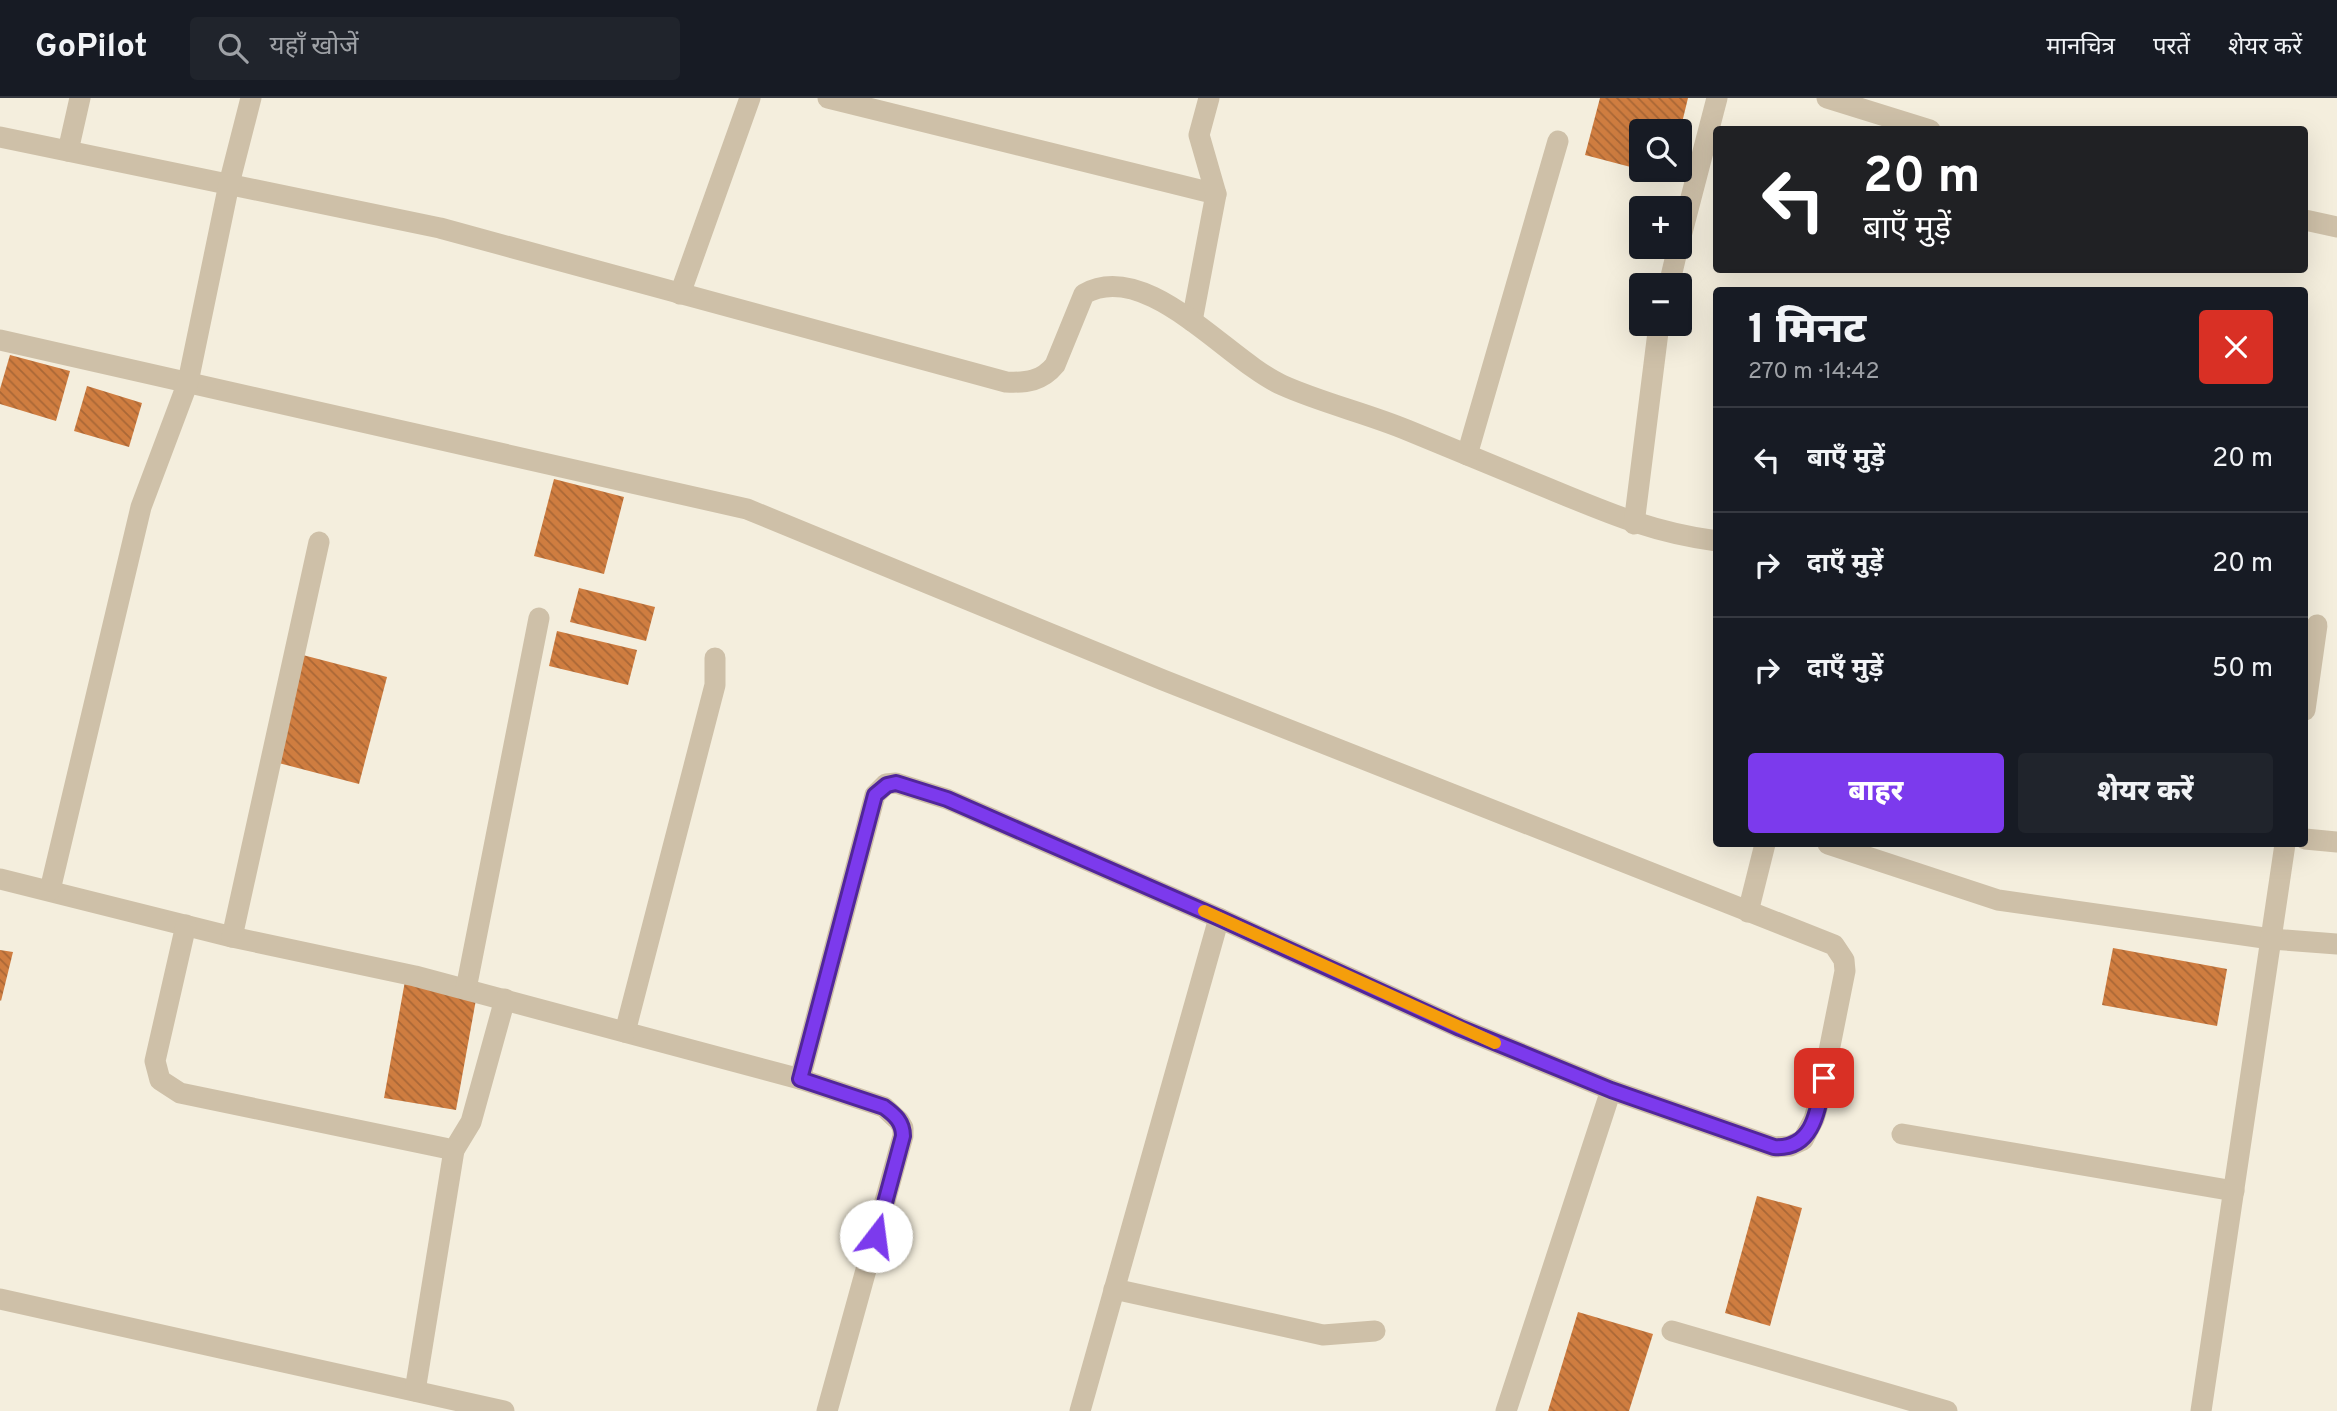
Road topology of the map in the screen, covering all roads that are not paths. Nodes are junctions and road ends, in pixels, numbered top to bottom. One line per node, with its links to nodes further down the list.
1 (80, 98): 11 (street)
2 (251, 98): 12 (street)
3 (750, 98): 17 (street)
4 (828, 98): 13 (street)
5 (1209, 98): 13 (street)
6 (1717, 98): 14 (street)
7 (1827, 98): 8 (street)
8 (1917, 126)
9 (0, 137): 11 (street)
10 (1558, 141): 22 (street)
11 (68, 151): 12 (street)
12 (229, 184): 17 (street); 21 (street)
13 (1216, 194): 18 (street)
14 (1691, 196)
15 (2308, 221): 16 (street)
16 (2337, 227)
17 (680, 294): 18 (street)
18 (1192, 321): 22 (street)
19 (1658, 336): 23 (street)
20 (0, 340): 21 (street)
21 (188, 382): 36 (street); 37 (street)
22 (1467, 455): 23 (street)
23 (1634, 524): 24 (street)
24 (1713, 540)
25 (319, 542): 40 (street)
26 (539, 618): 43 (street)
27 (2320, 625): 29 (street)
28 (715, 658): 45 (street)
29 (2308, 693)
30 (2308, 839): 31 (street)
31 (2337, 842)
32 (1764, 847): 37 (street)
33 (1837, 847): 41 (street)
34 (2285, 847): 41 (street)
35 (0, 879): 36 (street)
36 (51, 890): 39 (street)
37 (1748, 912): 47 (street)
38 (1219, 918): 46 (street); 47 (street); 51 (street)
39 (186, 925): 40 (street); 49 (street)
40 (232, 937): 43 (street)
41 (2271, 939): 42 (street); 50 (street)
42 (2337, 944)
43 (466, 989): 44 (street)
44 (505, 999): 45 (street); 49 (street)
45 (625, 1031): 46 (street)
46 (800, 1079): 57 (street)
47 (1611, 1090): 59 (street)
48 (1902, 1134): 50 (street)
49 (454, 1150): 55 (street)
50 (2234, 1191): 61 (street)
51 (1114, 1289): 53 (street); 58 (street)
52 (0, 1299): 55 (street)
53 (1375, 1331)
54 (1672, 1331): 60 (street)
55 (415, 1391): 56 (street)
56 (504, 1411)
57 (827, 1411)
58 (1080, 1411)
59 (1506, 1411)
60 (1947, 1411)
61 (2201, 1411)

